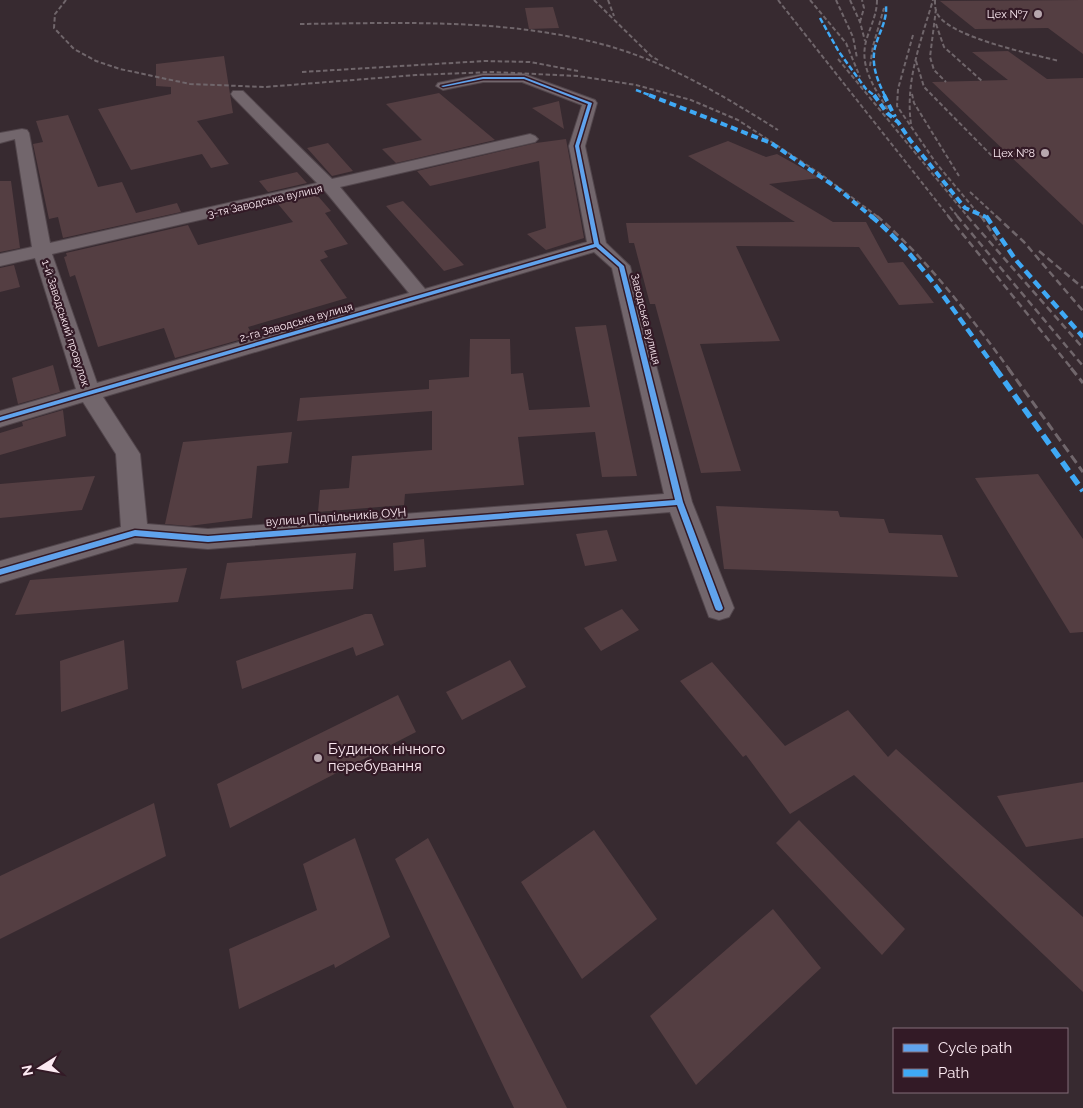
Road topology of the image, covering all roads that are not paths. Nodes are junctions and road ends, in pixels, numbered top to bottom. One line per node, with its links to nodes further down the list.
1 (442, 86): 6 (street)
2 (238, 94): 5 (street)
3 (0, 138): 7 (street, 1-й Заводський провулок)
4 (530, 138): 5 (street, 3-тя Заводська вулиця)
5 (330, 186): 7 (street, 3-тя Заводська вулиця); 9 (street)
6 (597, 245): 9 (street, 2-га Заводська вулиця); 12 (street, Заводська вулиця)
7 (42, 250): 8 (street, 3-тя Заводська вулиця); 10 (street, 1-й Заводський провулок)
8 (0, 260)
9 (422, 297): 10 (street, 2-га Заводська вулиця)
10 (89, 393): 11 (street, 2-га Заводська вулиця); 13 (street, 1-й Заводський провулок)
11 (0, 419)
12 (679, 502): 13 (street, вулиця Підпільників ОУН); 15 (street, Заводська вулиця)
13 (134, 533): 14 (street, вулиця Підпільників ОУН)
14 (0, 572)
15 (719, 608)

